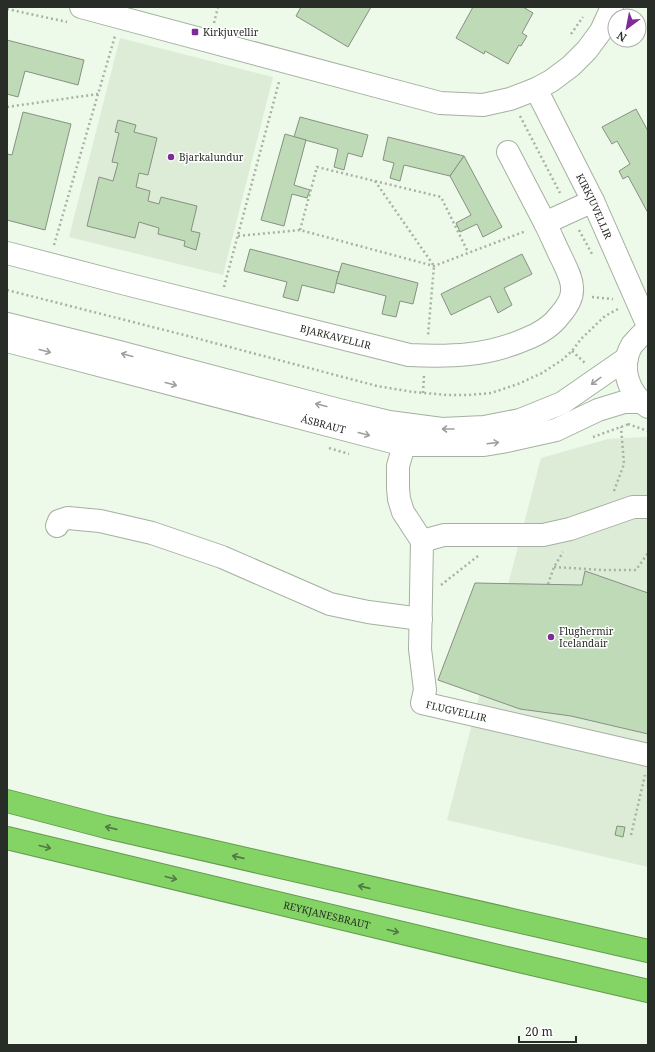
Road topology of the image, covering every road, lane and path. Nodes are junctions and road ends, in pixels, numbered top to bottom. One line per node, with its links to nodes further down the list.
1 (82, 7): 9 (street)
2 (218, 7): 5 (path)
3 (612, 7): 9 (street)
4 (585, 14): 7 (path)
5 (213, 29)
6 (116, 32): 10 (path)
7 (569, 37)
8 (280, 81): 17 (path)
9 (536, 89): 14 (street, KIRKJUVELLIR)
10 (98, 94): 11 (path); 20 (path)
11 (7, 107)
12 (508, 152): 15 (street, BJARKAVELLIR)
13 (375, 181): 16 (path); 18 (path); 21 (path)
14 (593, 201): 15 (street); 23 (street, KIRKJUVELLIR)
15 (545, 223): 18 (path); 29 (street, BJARKAVELLIR)
16 (300, 230): 17 (path); 21 (path)
17 (238, 236): 24 (path)
18 (468, 252): 21 (path)
19 (7, 253): 20 (street, BJARKAVELLIR)
20 (49, 264): 24 (street, BJARKAVELLIR)
21 (434, 266): 29 (path)
22 (7, 290): 31 (path)
23 (639, 304): 26 (street, KIRKJUVELLIR); 31 (path)
24 (218, 307): 29 (street, BJARKAVELLIR)
25 (7, 324): 30 (street, ÁSBRAUT, one-way to 25)
26 (648, 326)
27 (648, 329): 30 (street)
28 (7, 341): 33 (street, ÁSBRAUT, one-way to 33)
29 (426, 356): 31 (path)
30 (627, 358): 32 (street)
31 (423, 393)
32 (644, 404): 33 (street, ÁSBRAUT, one-way to 32)
33 (404, 445): 36 (street)
34 (648, 507): 36 (street)
35 (58, 526): 43 (street)
36 (422, 541): 42 (street, FLUGVELLIR)
37 (564, 550): 38 (path)
38 (556, 551)
39 (482, 553): 42 (path)
40 (648, 553): 41 (path)
41 (554, 567)
42 (421, 587): 43 (street, FLUGVELLIR)
43 (421, 619): 44 (street, FLUGVELLIR)
44 (646, 764): 46 (path)
45 (7, 801): 48 (highway, one-way to 45)
46 (631, 835)
47 (7, 838): 51 (highway, REYKJANESBRAUT, one-way to 51)
48 (432, 902): 49 (highway); 50 (highway)
49 (648, 937)
50 (648, 951)
51 (515, 960): 52 (highway, REYKJANESBRAUT); 53 (highway)
52 (648, 991)
53 (648, 1003)

